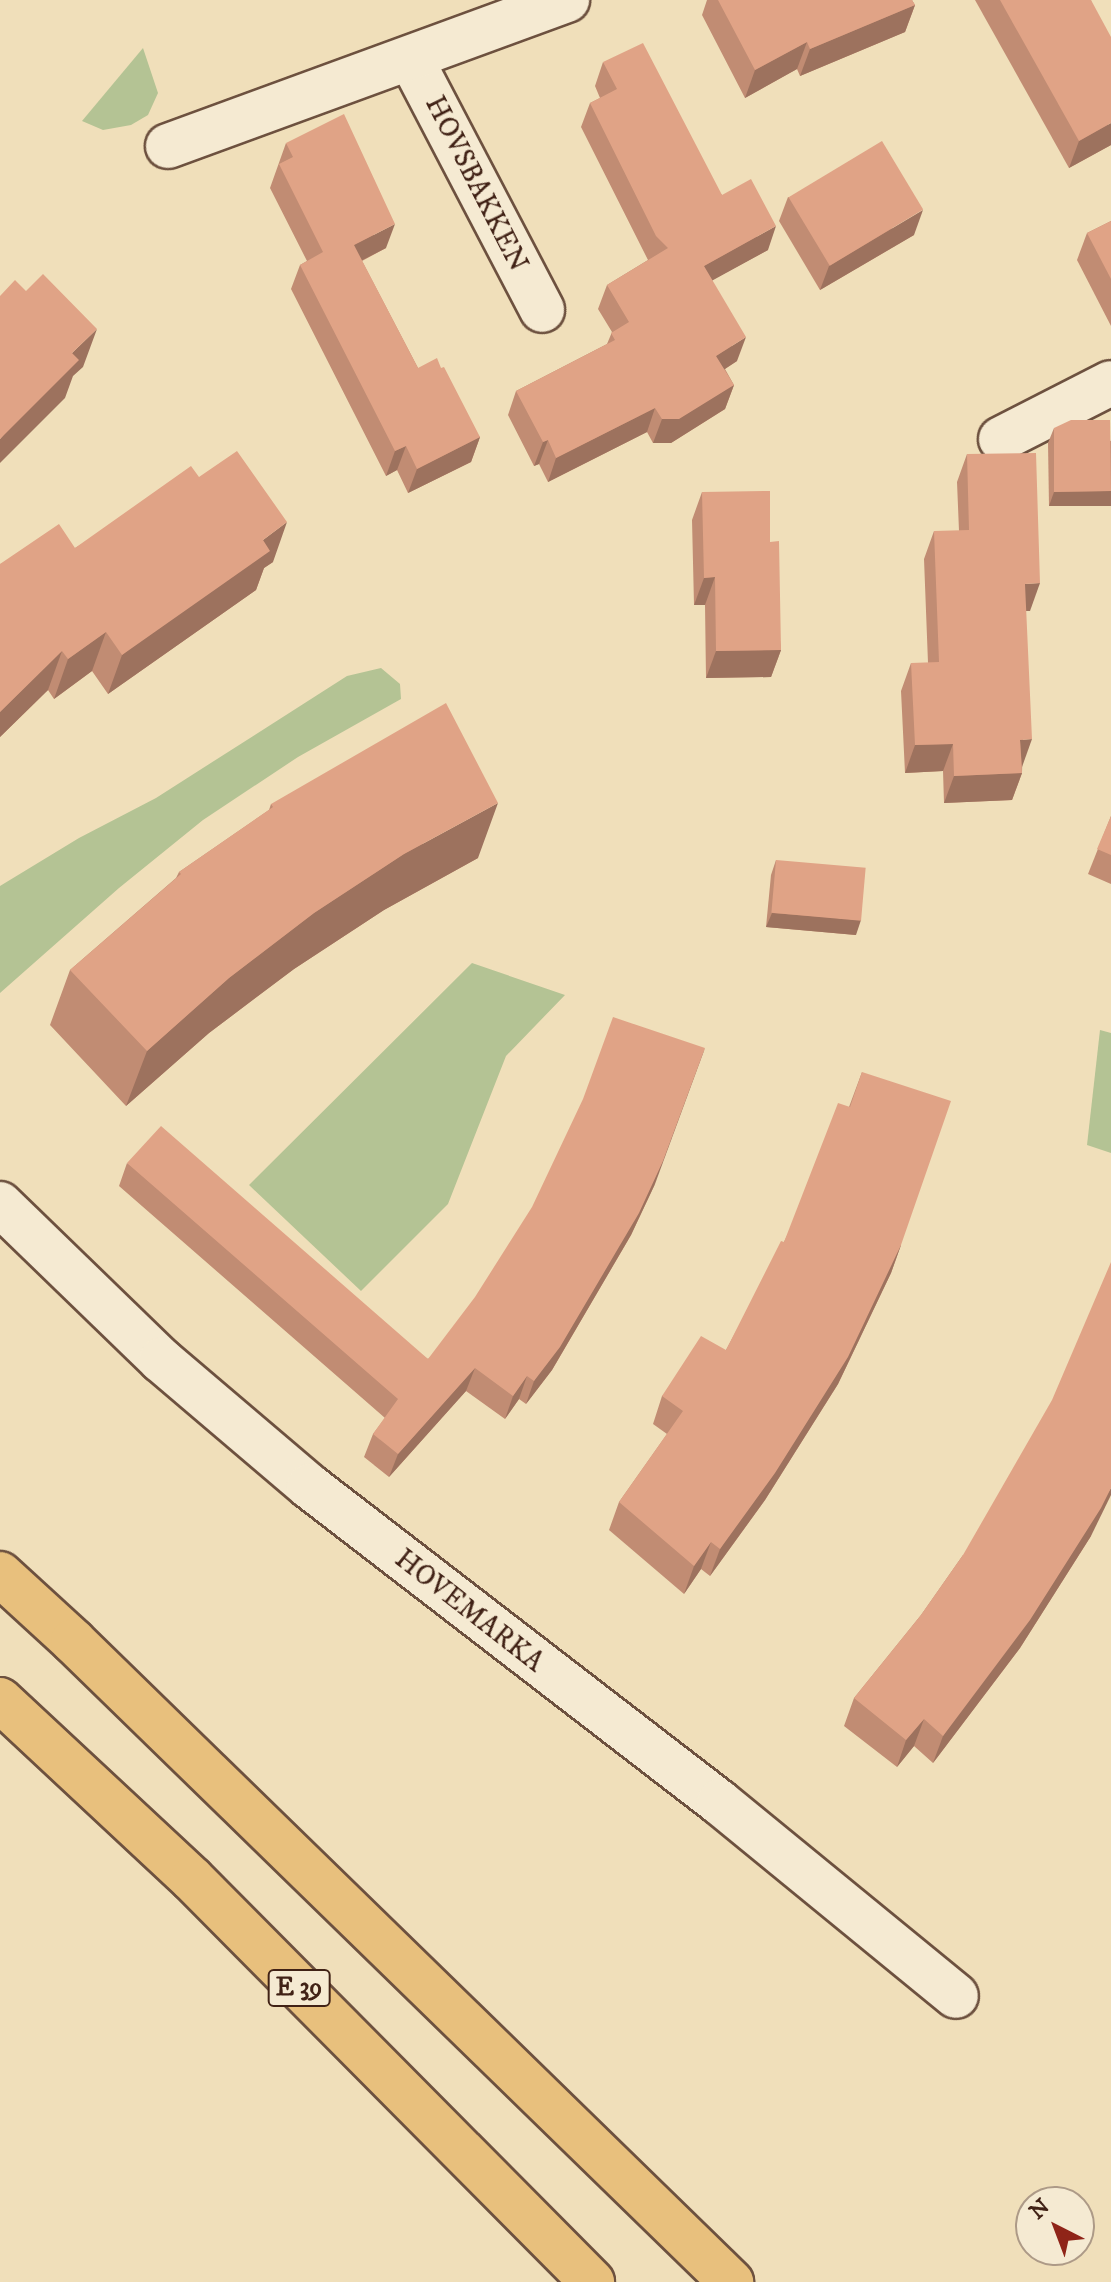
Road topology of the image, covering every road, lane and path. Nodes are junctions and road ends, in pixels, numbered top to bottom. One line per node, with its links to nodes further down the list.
1 (567, 0): 2 (street)
2 (411, 59): 3 (street); 4 (street, HOVSBAKKEN)
3 (168, 146)
4 (542, 310)
5 (1111, 383): 6 (street)
6 (1001, 439)
7 (0, 1204): 12 (street, HOVEMARKA)
8 (0, 1549): 10 (highway)
9 (0, 1574): 10 (highway)
10 (73, 1641): 14 (highway)
11 (0, 1700): 13 (highway, E 39)
12 (956, 1996)
13 (592, 2282)
14 (731, 2282)

